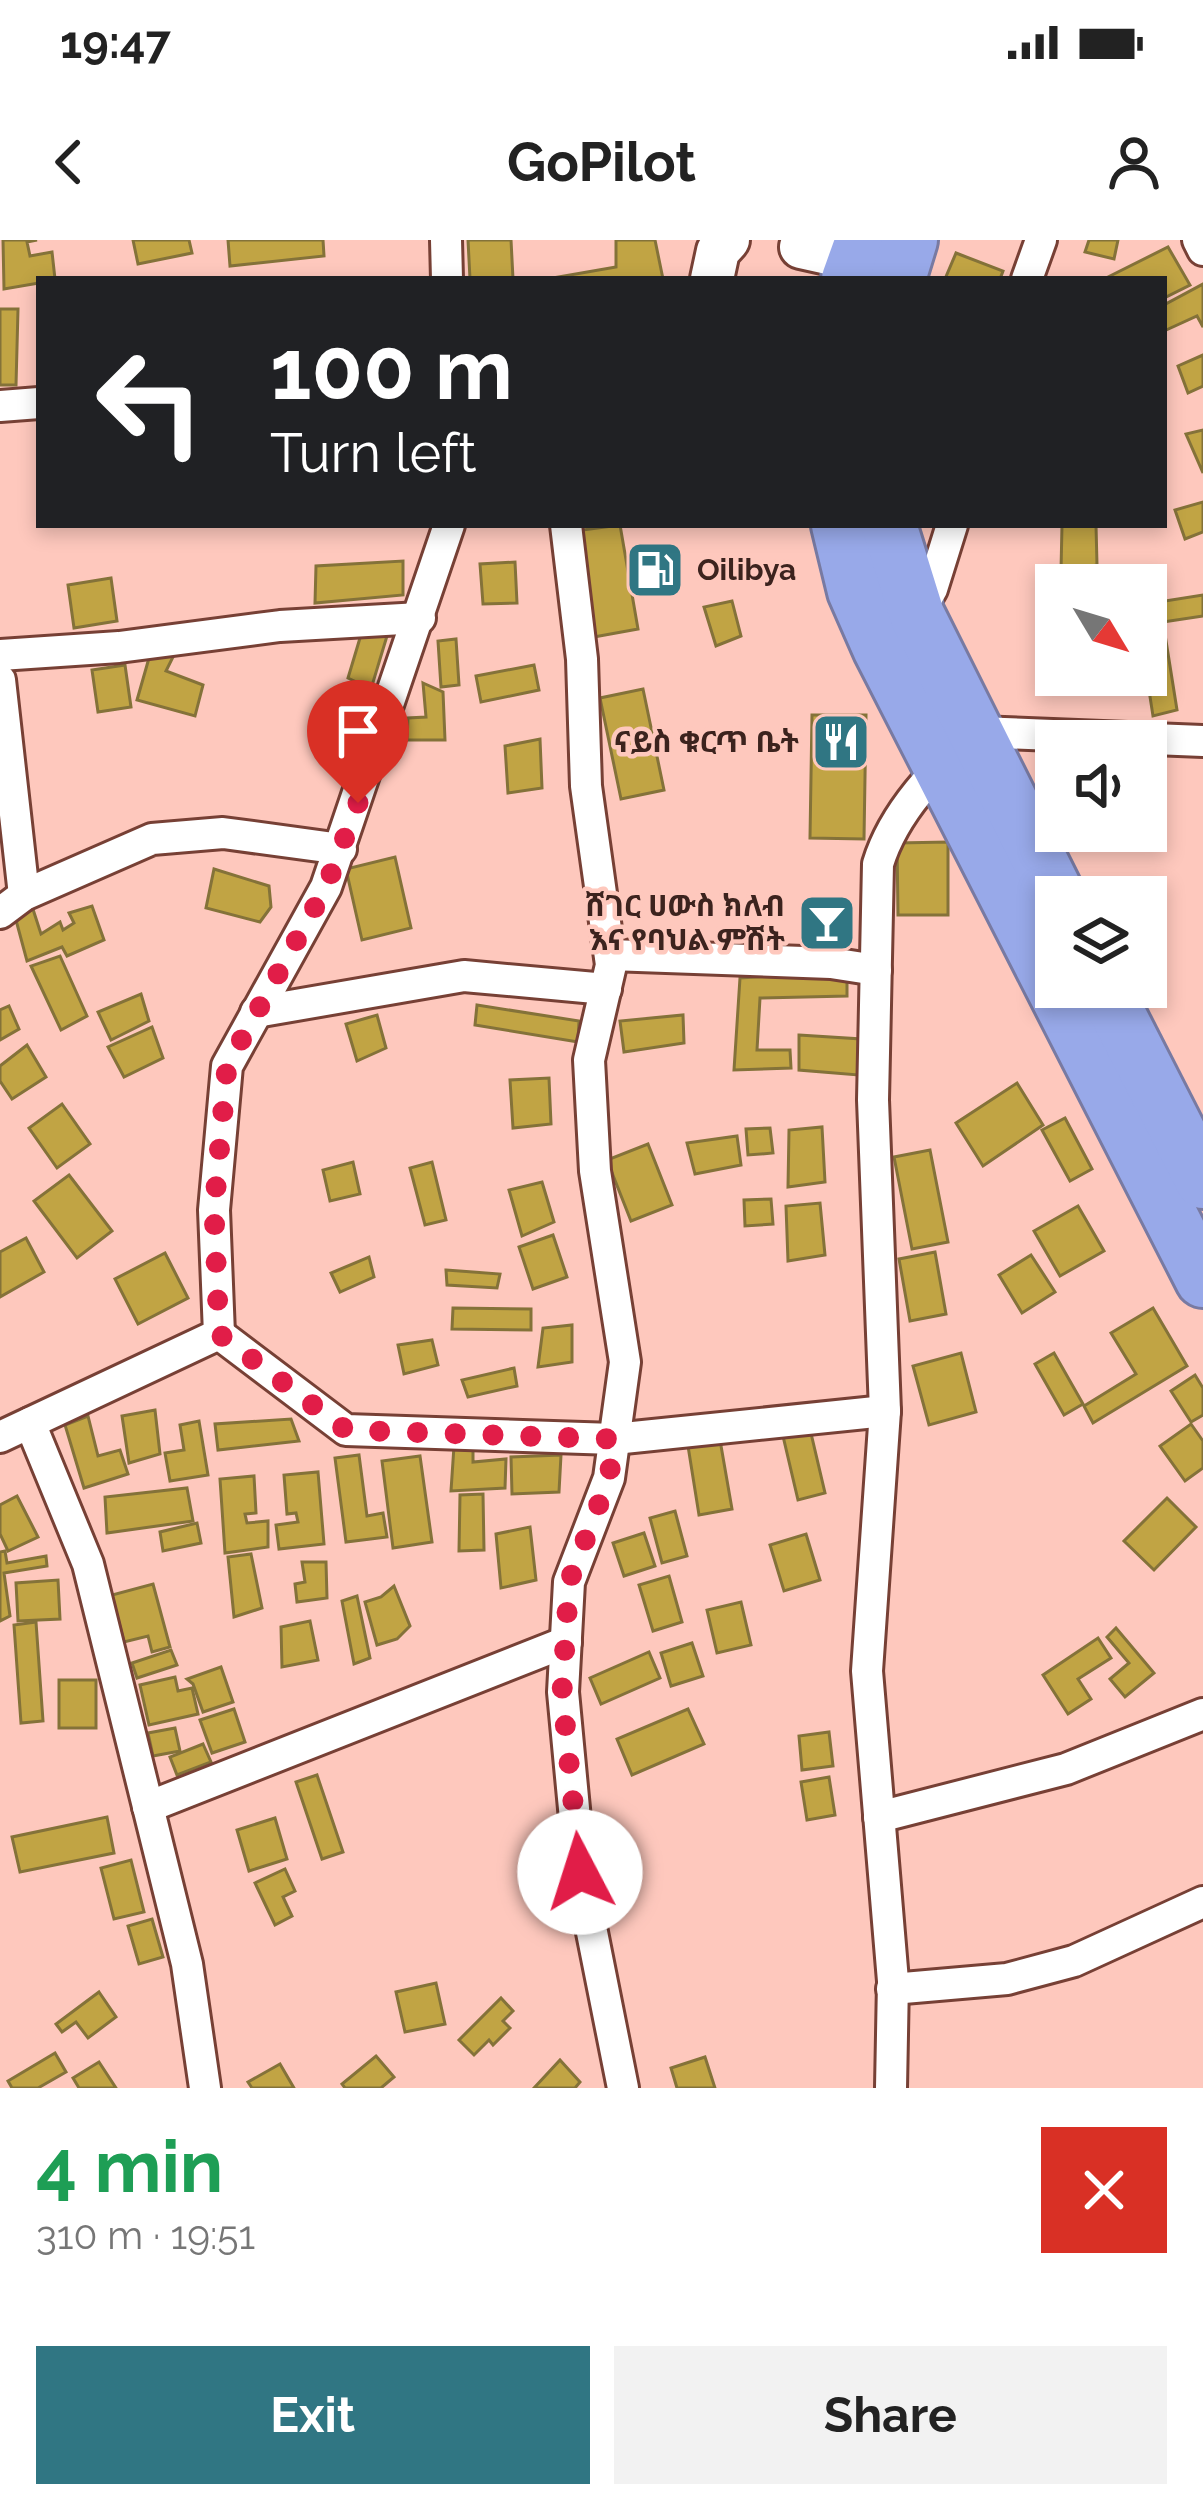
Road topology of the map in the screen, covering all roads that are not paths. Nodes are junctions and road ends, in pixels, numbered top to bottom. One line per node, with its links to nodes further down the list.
1 (446, 240): 5 (street)
2 (1041, 240): 6 (street)
3 (1198, 240): 4 (street)
4 (1203, 250)
5 (447, 276)
6 (1028, 276)
7 (36, 403): 8 (street)
8 (0, 406)
9 (448, 528): 14 (street)
10 (566, 528): 23 (street)
11 (840, 528): 15 (highway)
12 (889, 528): 15 (highway)
13 (951, 528): 15 (street)
14 (420, 619): 16 (street); 20 (street)
15 (899, 632): 19 (highway)
16 (0, 655)
17 (0, 680): 22 (street)
18 (1203, 741): 19 (street)
19 (959, 748): 21 (highway); 24 (street); 29 (highway)
20 (341, 849): 22 (street); 27 (street)
21 (1044, 876)
22 (12, 904)
23 (610, 955): 24 (street); 25 (street)
24 (876, 970): 31 (street)
25 (605, 989): 27 (street); 34 (street)
26 (1116, 1008): 28 (highway)
27 (256, 1012): 30 (street)
28 (1203, 1181)
29 (1203, 1280)
30 (219, 1334): 32 (street); 34 (street)
31 (885, 1412): 34 (street); 38 (street)
32 (30, 1423): 33 (street); 37 (street)
33 (0, 1437)
34 (614, 1439): 35 (street)
35 (566, 1642): 37 (street); 42 (street)
36 (1203, 1714): 38 (street)
37 (148, 1808): 41 (street)
38 (879, 1817): 40 (street)
39 (1203, 1902): 40 (street)
40 (892, 1989): 43 (street)
41 (205, 2088)
42 (623, 2088)
43 (891, 2088)

